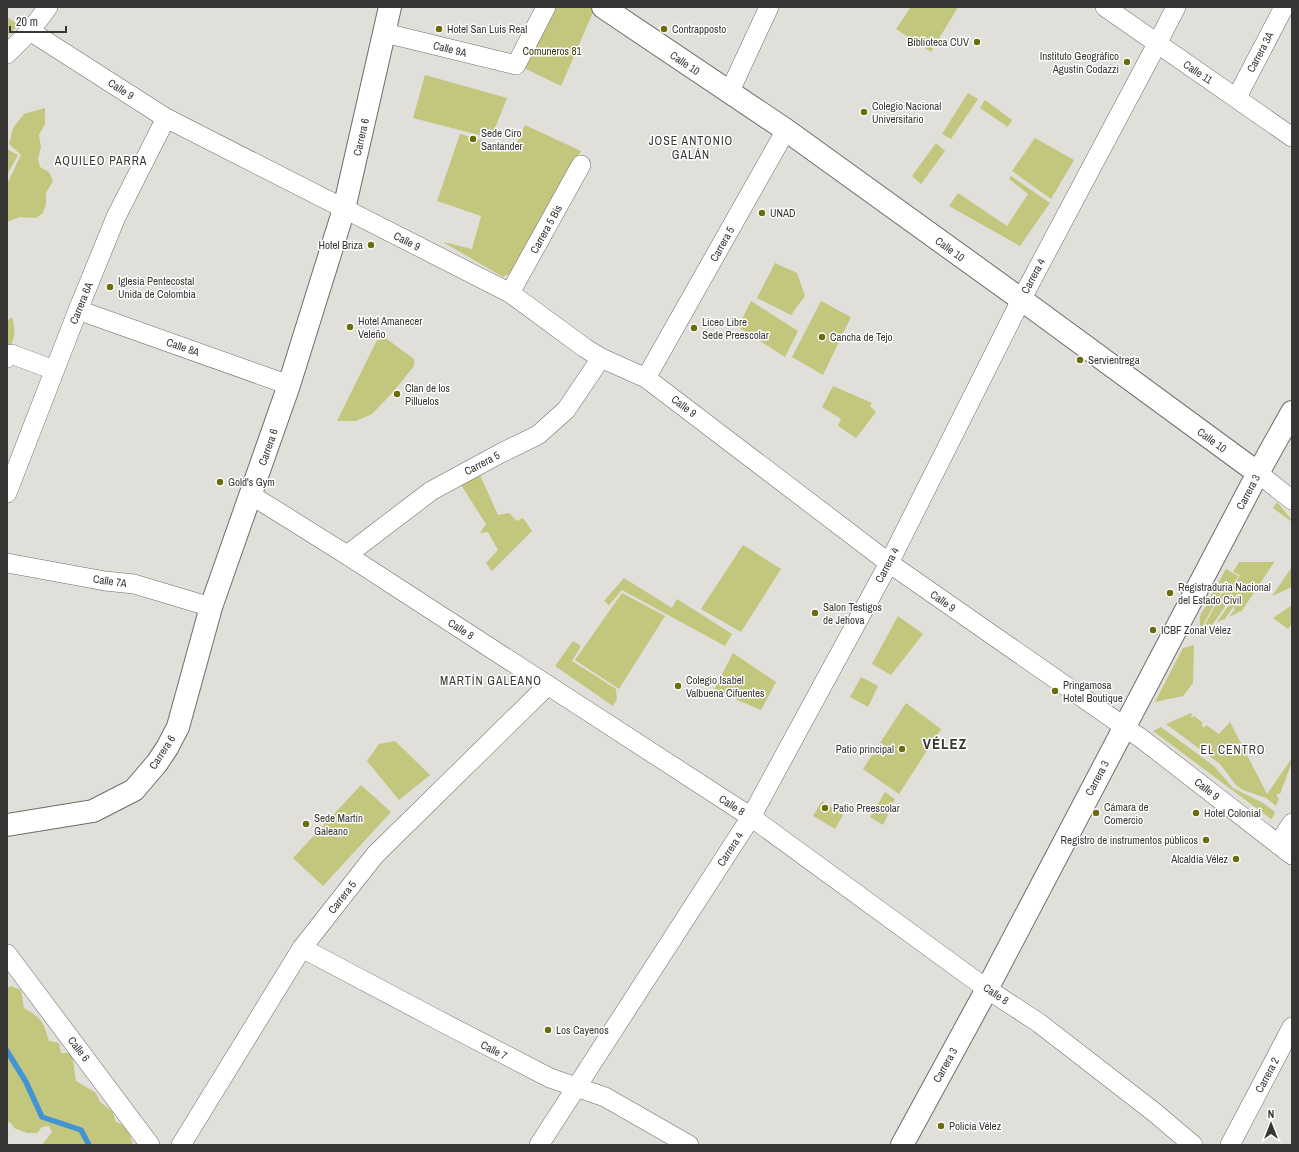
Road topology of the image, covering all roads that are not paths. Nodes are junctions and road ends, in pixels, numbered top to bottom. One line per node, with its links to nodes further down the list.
1 (48, 7): 9 (street)
2 (390, 7): 10 (street, Carrera 6)
3 (546, 7): 10 (street, Calle 9A)
4 (602, 7): 13 (street, Calle 10)
5 (769, 7): 13 (street)
6 (1105, 7): 11 (street, Calle 11)
7 (1176, 7): 11 (street, Carrera 4)
8 (1284, 7): 14 (street, Carrera 3A)
9 (30, 31): 12 (street); 15 (street, Calle 9)
10 (385, 33): 19 (street, Carrera 6)
11 (1157, 44): 14 (street, Calle 11); 21 (street, Carrera 4)
12 (7, 54)
13 (729, 93): 16 (street, Calle 10)
14 (1236, 97): 17 (street, Calle 11)
15 (166, 118): 19 (street, Calle 9); 22 (street, Carrera 6A)
16 (786, 130): 21 (street, Calle 10); 26 (street, Carrera 5)
17 (1292, 137)
18 (581, 165): 20 (street, Carrera 5 Bis)
19 (344, 209): 20 (street, Calle 9); 27 (street, Carrera 6)
20 (510, 293): 24 (street, Calle 9)
21 (1020, 300): 29 (street, Calle 10); 35 (street, Carrera 4)
22 (78, 310): 25 (street, Carrera 6A); 27 (street, Calle 8A)
23 (9, 356): 25 (street)
24 (601, 358): 26 (street, Calle 9); 33 (street, Carrera 5)
25 (54, 370): 30 (street, Carrera 6A)
26 (646, 378): 35 (street, Calle 9)
27 (289, 385): 31 (street, Carrera 6)
28 (1292, 412): 29 (street, Carrera 3)
29 (1258, 473): 32 (street, Calle 10); 38 (street, Carrera 3)
30 (7, 493)
31 (251, 495): 33 (street, Calle 8); 36 (street, Carrera 6)
32 (1292, 500)
33 (347, 555): 37 (street, Calle 8)
34 (7, 563): 36 (street, Calle 7A)
35 (889, 563): 38 (street, Calle 9); 39 (street, Carrera 4)
36 (211, 607): 41 (street, Carrera 6)
37 (548, 685): 39 (street, Calle 8); 43 (street, Carrera 5)
38 (1124, 727): 42 (street, Calle 9); 45 (street, Carrera 3)
39 (751, 817): 45 (street, Calle 8); 47 (street, Carrera 4)
40 (1292, 824): 42 (street)
41 (7, 825)
42 (1285, 850)
43 (302, 948): 47 (street, Calle 7); 49 (street, Carrera 5)
44 (7, 954): 48 (street, Calle 6)
45 (987, 989): 52 (street, Carrera 3); 53 (street, Calle 8)
46 (1292, 1027): 54 (street, Carrera 2)
47 (577, 1087): 50 (street, Carrera 4); 51 (street, Calle 7)
48 (150, 1145)
49 (181, 1145)
50 (540, 1145)
51 (689, 1145)
52 (902, 1145)
53 (1192, 1145)
54 (1230, 1145)

